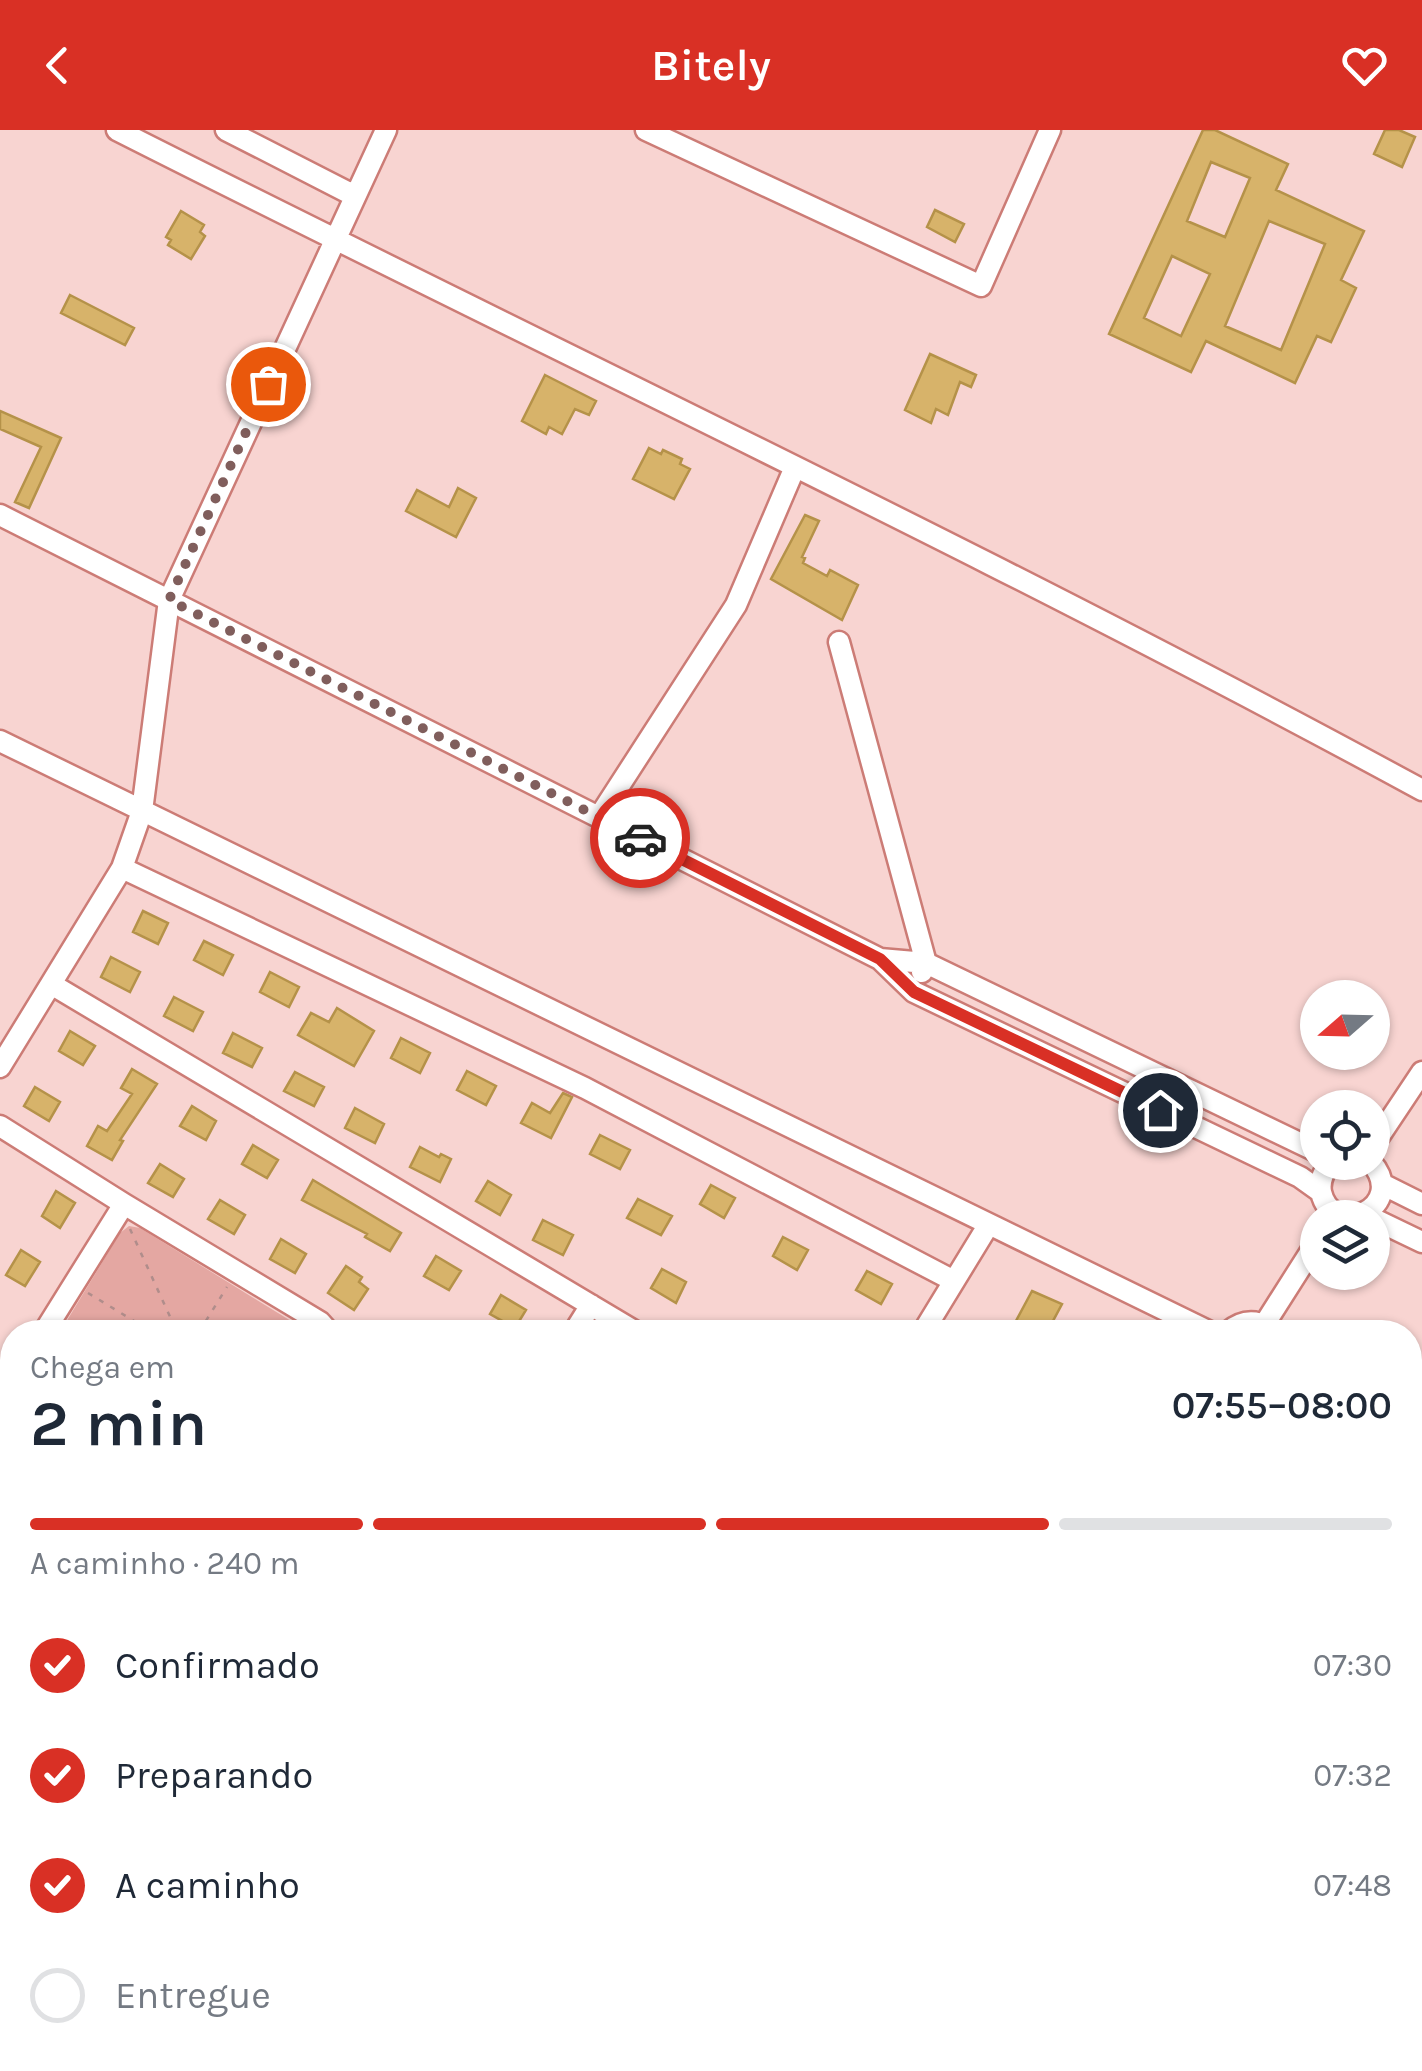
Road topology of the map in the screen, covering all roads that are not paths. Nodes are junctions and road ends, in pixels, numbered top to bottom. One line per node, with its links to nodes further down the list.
1 (117, 130): 7 (street)
2 (226, 130): 6 (street)
3 (386, 130): 6 (street)
4 (646, 130): 5 (street)
5 (1050, 130)
6 (356, 196): 7 (street)
7 (335, 240): 8 (street); 10 (street)
8 (795, 467): 13 (street); 15 (street)
9 (0, 515): 10 (street)
10 (169, 600): 14 (street); 15 (street)
11 (838, 642): 18 (street)
12 (0, 741): 14 (street)
13 (1422, 790)
14 (142, 811): 16 (street); 34 (street)
15 (598, 817): 17 (street)
16 (122, 868): 19 (street); 38 (street)
17 (880, 959): 18 (street); 20 (street)
18 (926, 964): 20 (street); 25 (street)
19 (51, 984): 21 (street); 39 (street)
20 (914, 992): 29 (street)
21 (0, 1067)
22 (1422, 1072): 23 (street)
23 (1390, 1120)
24 (0, 1126): 32 (street)
25 (1300, 1143)
26 (1322, 1180): 29 (street)
27 (1381, 1180): 28 (street)
28 (1382, 1184): 31 (street); 33 (street)
29 (1321, 1192): 30 (street)
30 (1324, 1200)
31 (1378, 1200)
32 (124, 1204): 40 (street); 41 (street)
33 (1422, 1204)
34 (989, 1224): 38 (street); 45 (street)
35 (1390, 1226): 36 (street)
36 (1422, 1242)
37 (1300, 1273): 46 (street)
38 (954, 1281): 44 (street)
39 (591, 1305): 42 (street); 43 (street)
40 (52, 1320)
41 (317, 1320)
42 (582, 1320)
43 (616, 1320)
44 (930, 1320)
45 (1185, 1320)
46 (1274, 1320)

